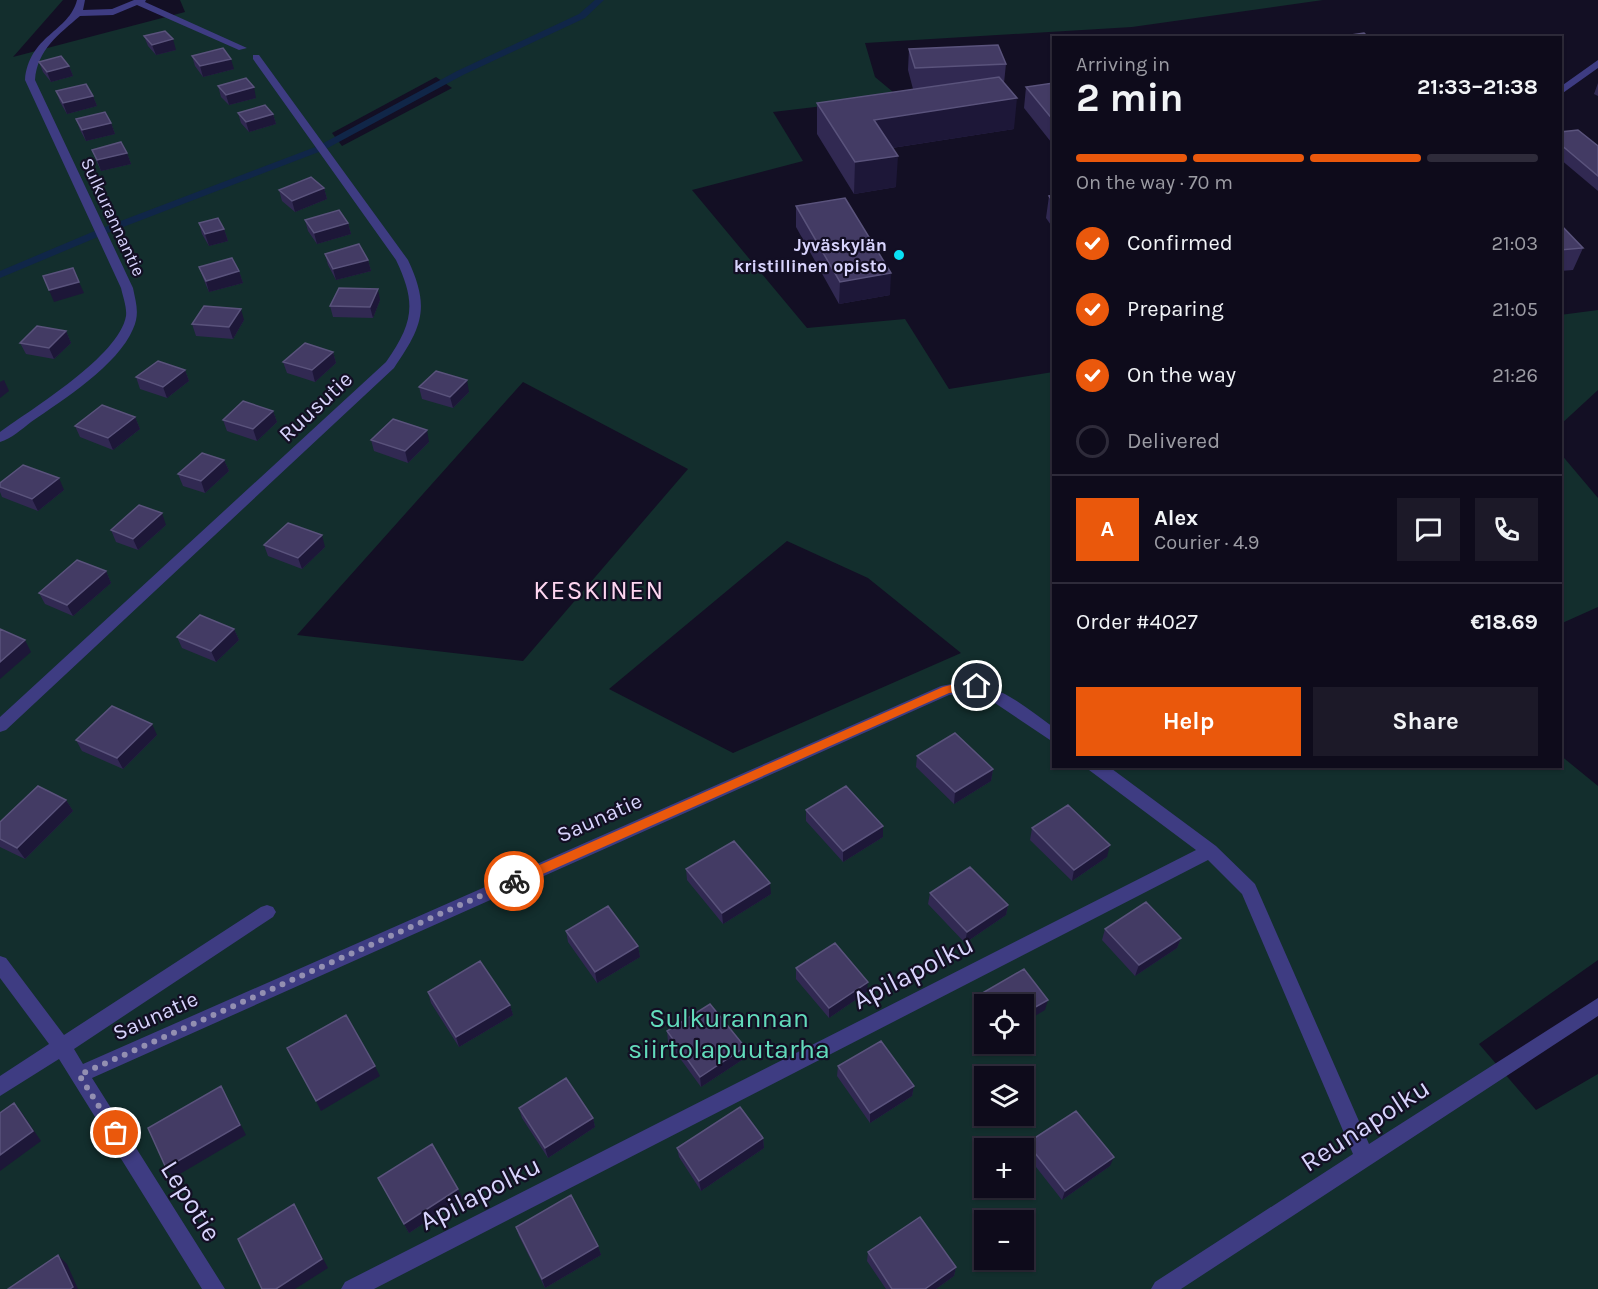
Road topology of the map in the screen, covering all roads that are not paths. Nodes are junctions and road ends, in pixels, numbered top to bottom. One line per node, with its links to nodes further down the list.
1 (81, 0): 3 (street)
2 (141, 2): 3 (street); 4 (street)
3 (78, 13): 8 (street, Sulkurannantie)
4 (242, 48)
5 (256, 57): 9 (street, Ruusutie)
6 (1598, 63): 7 (street)
7 (1562, 90)
8 (0, 438)
9 (0, 726)
10 (1052, 735): 17 (street, Saunatie)
11 (1098, 768): 12 (street)
12 (1210, 851): 19 (street); 21 (street, Apilapolku)
13 (267, 912): 16 (street)
14 (0, 964): 16 (street, Lepotie)
15 (1598, 1006): 19 (street, Reunapolku)
16 (62, 1047): 17 (street, Lepotie); 18 (street)
17 (79, 1075): 20 (street, Lepotie)
18 (0, 1087)
19 (1365, 1158): 22 (street, Reunapolku)
20 (214, 1289)
21 (352, 1289)
22 (1162, 1289)

